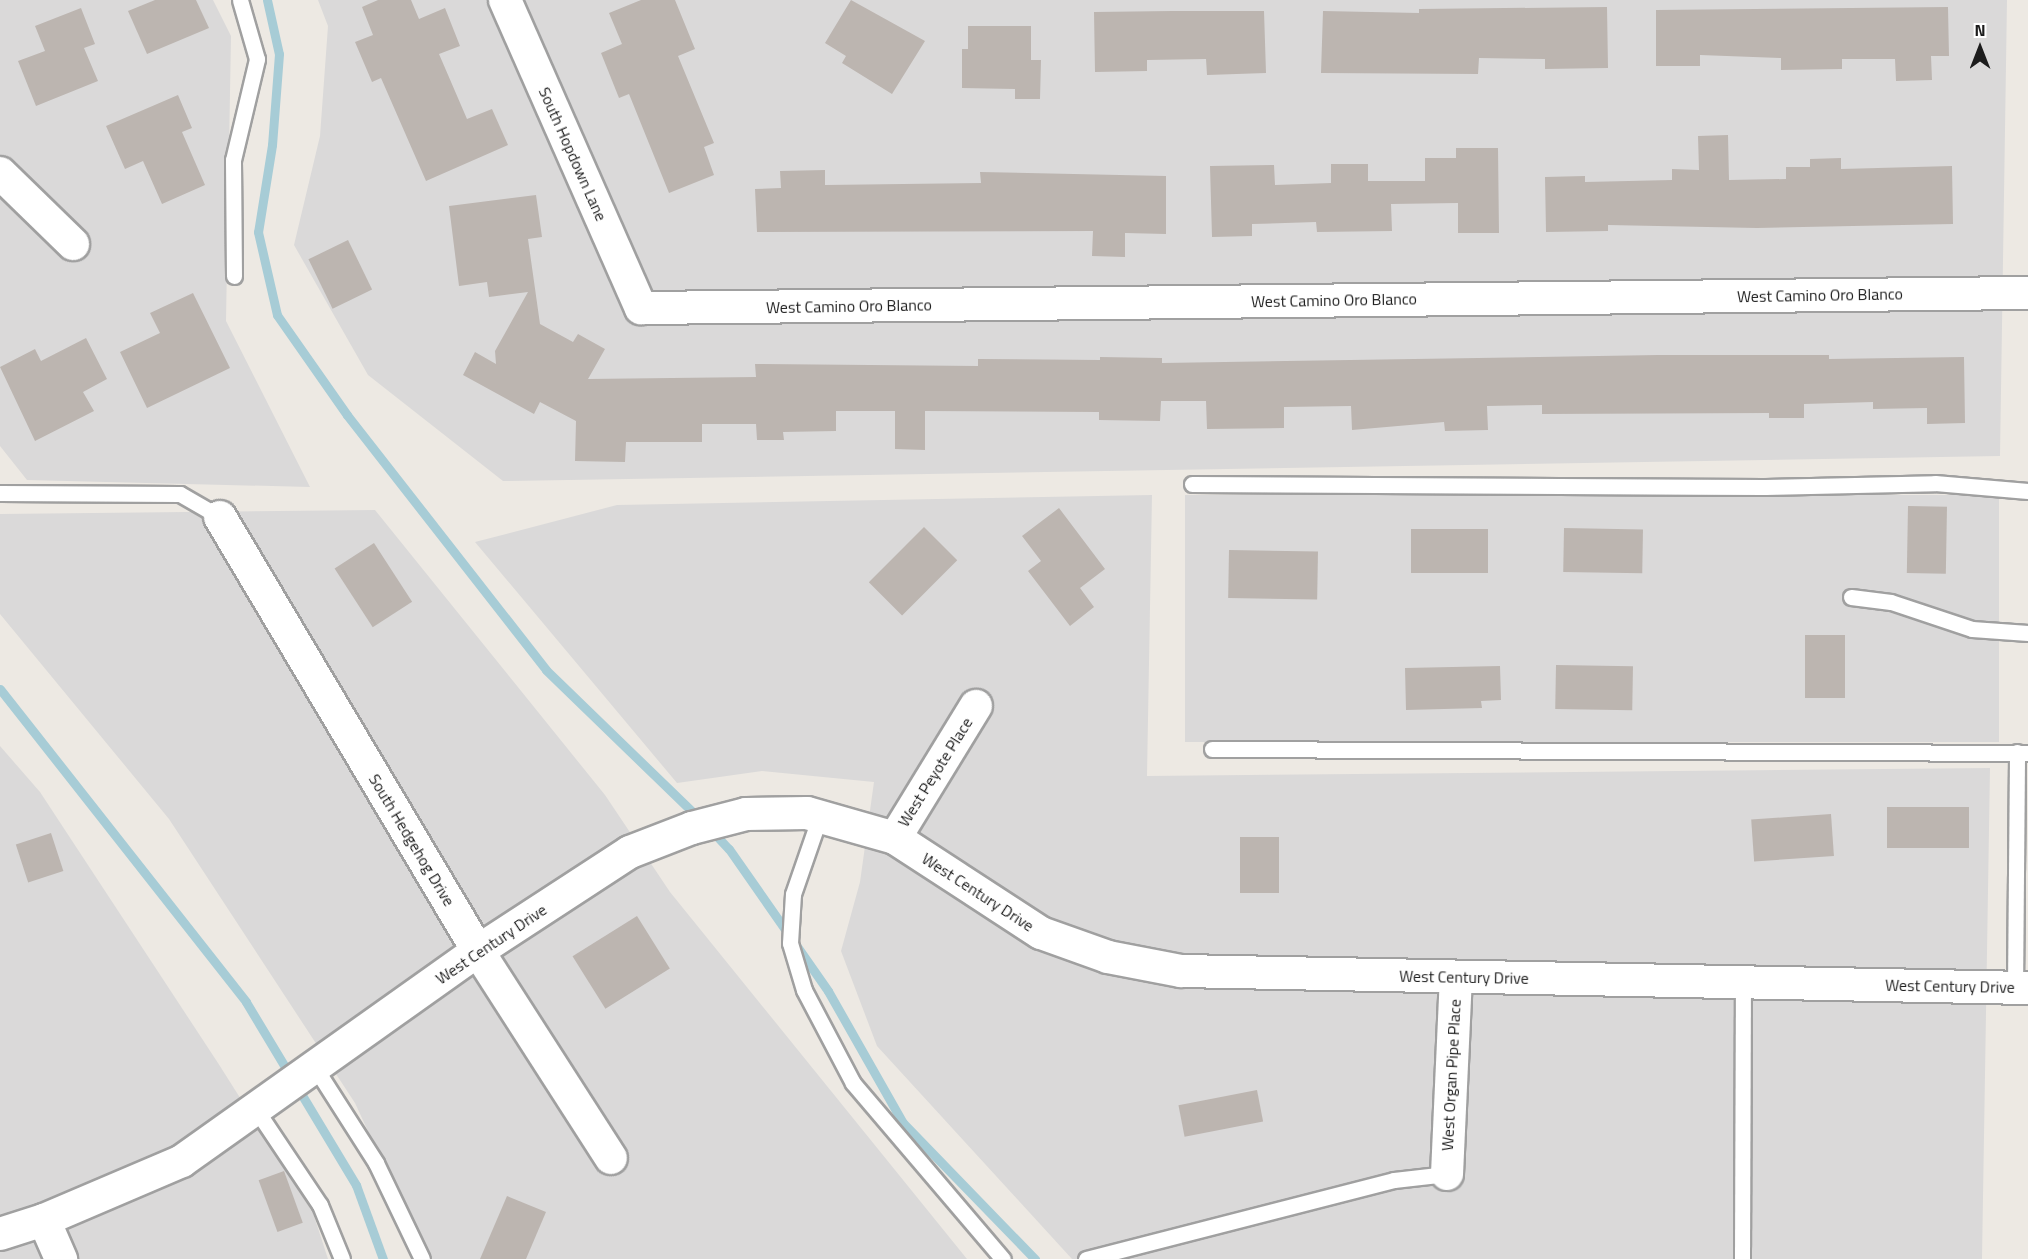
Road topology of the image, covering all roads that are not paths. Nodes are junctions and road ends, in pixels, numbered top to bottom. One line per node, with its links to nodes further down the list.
1 (240, 0): 5 (lane)
2 (505, 0): 7 (street, South Hopdown Lane)
3 (0, 173): 4 (street)
4 (73, 244)
5 (234, 276)
6 (2028, 293): 7 (street, West Camino Oro Blanco)
7 (641, 308)
8 (1192, 484): 9 (lane)
9 (2028, 491)
10 (0, 492): 11 (lane)
11 (219, 517): 19 (street, South Hedgehog Drive)
12 (1851, 597): 13 (lane)
13 (2028, 633)
14 (976, 706): 18 (street, West Peyote Place)
15 (1212, 749): 16 (lane)
16 (2023, 753): 22 (lane)
17 (820, 816): 18 (street, West Century Drive); 19 (street, West Century Drive); 32 (lane)
18 (895, 838): 20 (street, West Century Drive)
19 (478, 951): 23 (street, West Century Drive); 25 (street, South Hedgehog Drive)
20 (1456, 977): 21 (street, West Century Drive); 26 (street, West Organ Pipe Place)
21 (1743, 982): 22 (street, West Century Drive); 34 (lane)
22 (2022, 988)
23 (316, 1069): 24 (street, West Century Drive); 31 (lane)
24 (257, 1112): 27 (street, West Century Drive); 30 (lane)
25 (611, 1158)
26 (1447, 1174): 33 (lane)
27 (44, 1220): 28 (street, West Century Drive); 29 (street)
28 (0, 1234)
29 (61, 1259)
30 (342, 1259)
31 (422, 1259)
32 (1003, 1259)
33 (1086, 1259)
34 (1742, 1259)

